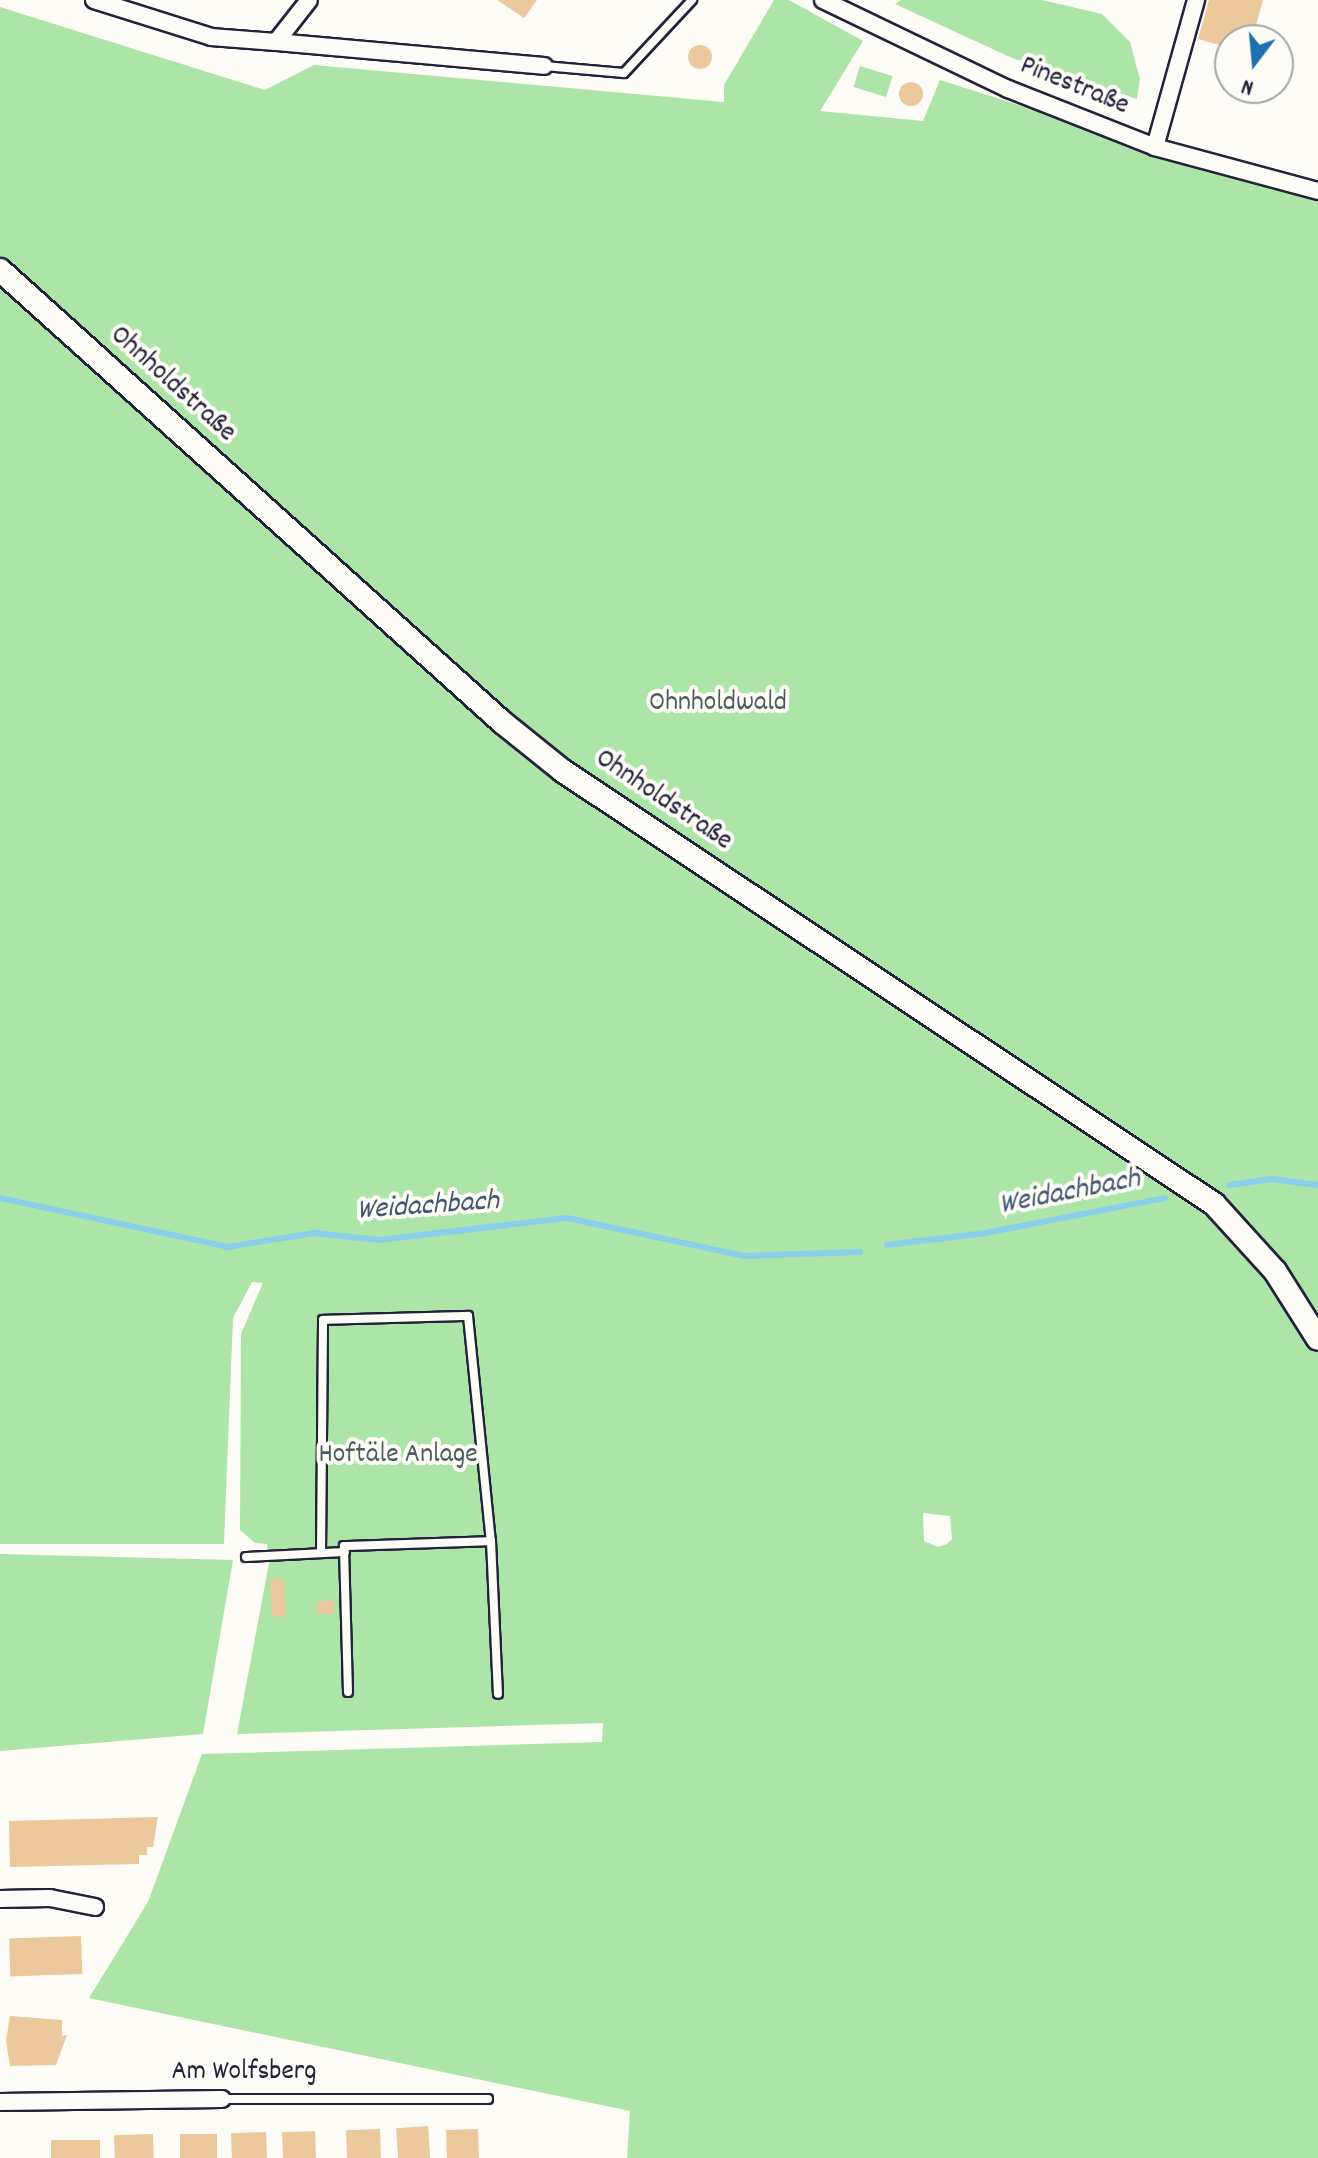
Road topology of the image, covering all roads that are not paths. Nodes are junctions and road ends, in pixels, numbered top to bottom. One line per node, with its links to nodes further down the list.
1 (94, 0): 6 (street)
2 (309, 0): 6 (street)
3 (692, 0): 7 (lane)
4 (823, 0): 8 (street, Pinestraße)
5 (1196, 0): 8 (street)
6 (276, 42): 7 (street)
7 (544, 66)
8 (1155, 147): 9 (street, Pinestraße)
9 (1318, 191)
10 (0, 270): 11 (main road, Ohnholdstraße)
11 (1318, 1339)
12 (491, 1541): 13 (lane); 14 (lane); 17 (lane)
13 (345, 1552): 14 (lane); 16 (lane)
14 (321, 1553): 15 (lane)
15 (246, 1557)
16 (348, 1692)
17 (498, 1694)
18 (0, 1899): 19 (street)
19 (95, 1907)
20 (222, 2099): 21 (lane, Am Wolfsberg); 22 (street, Am Wolfsberg)
21 (488, 2099)
22 (0, 2102)

